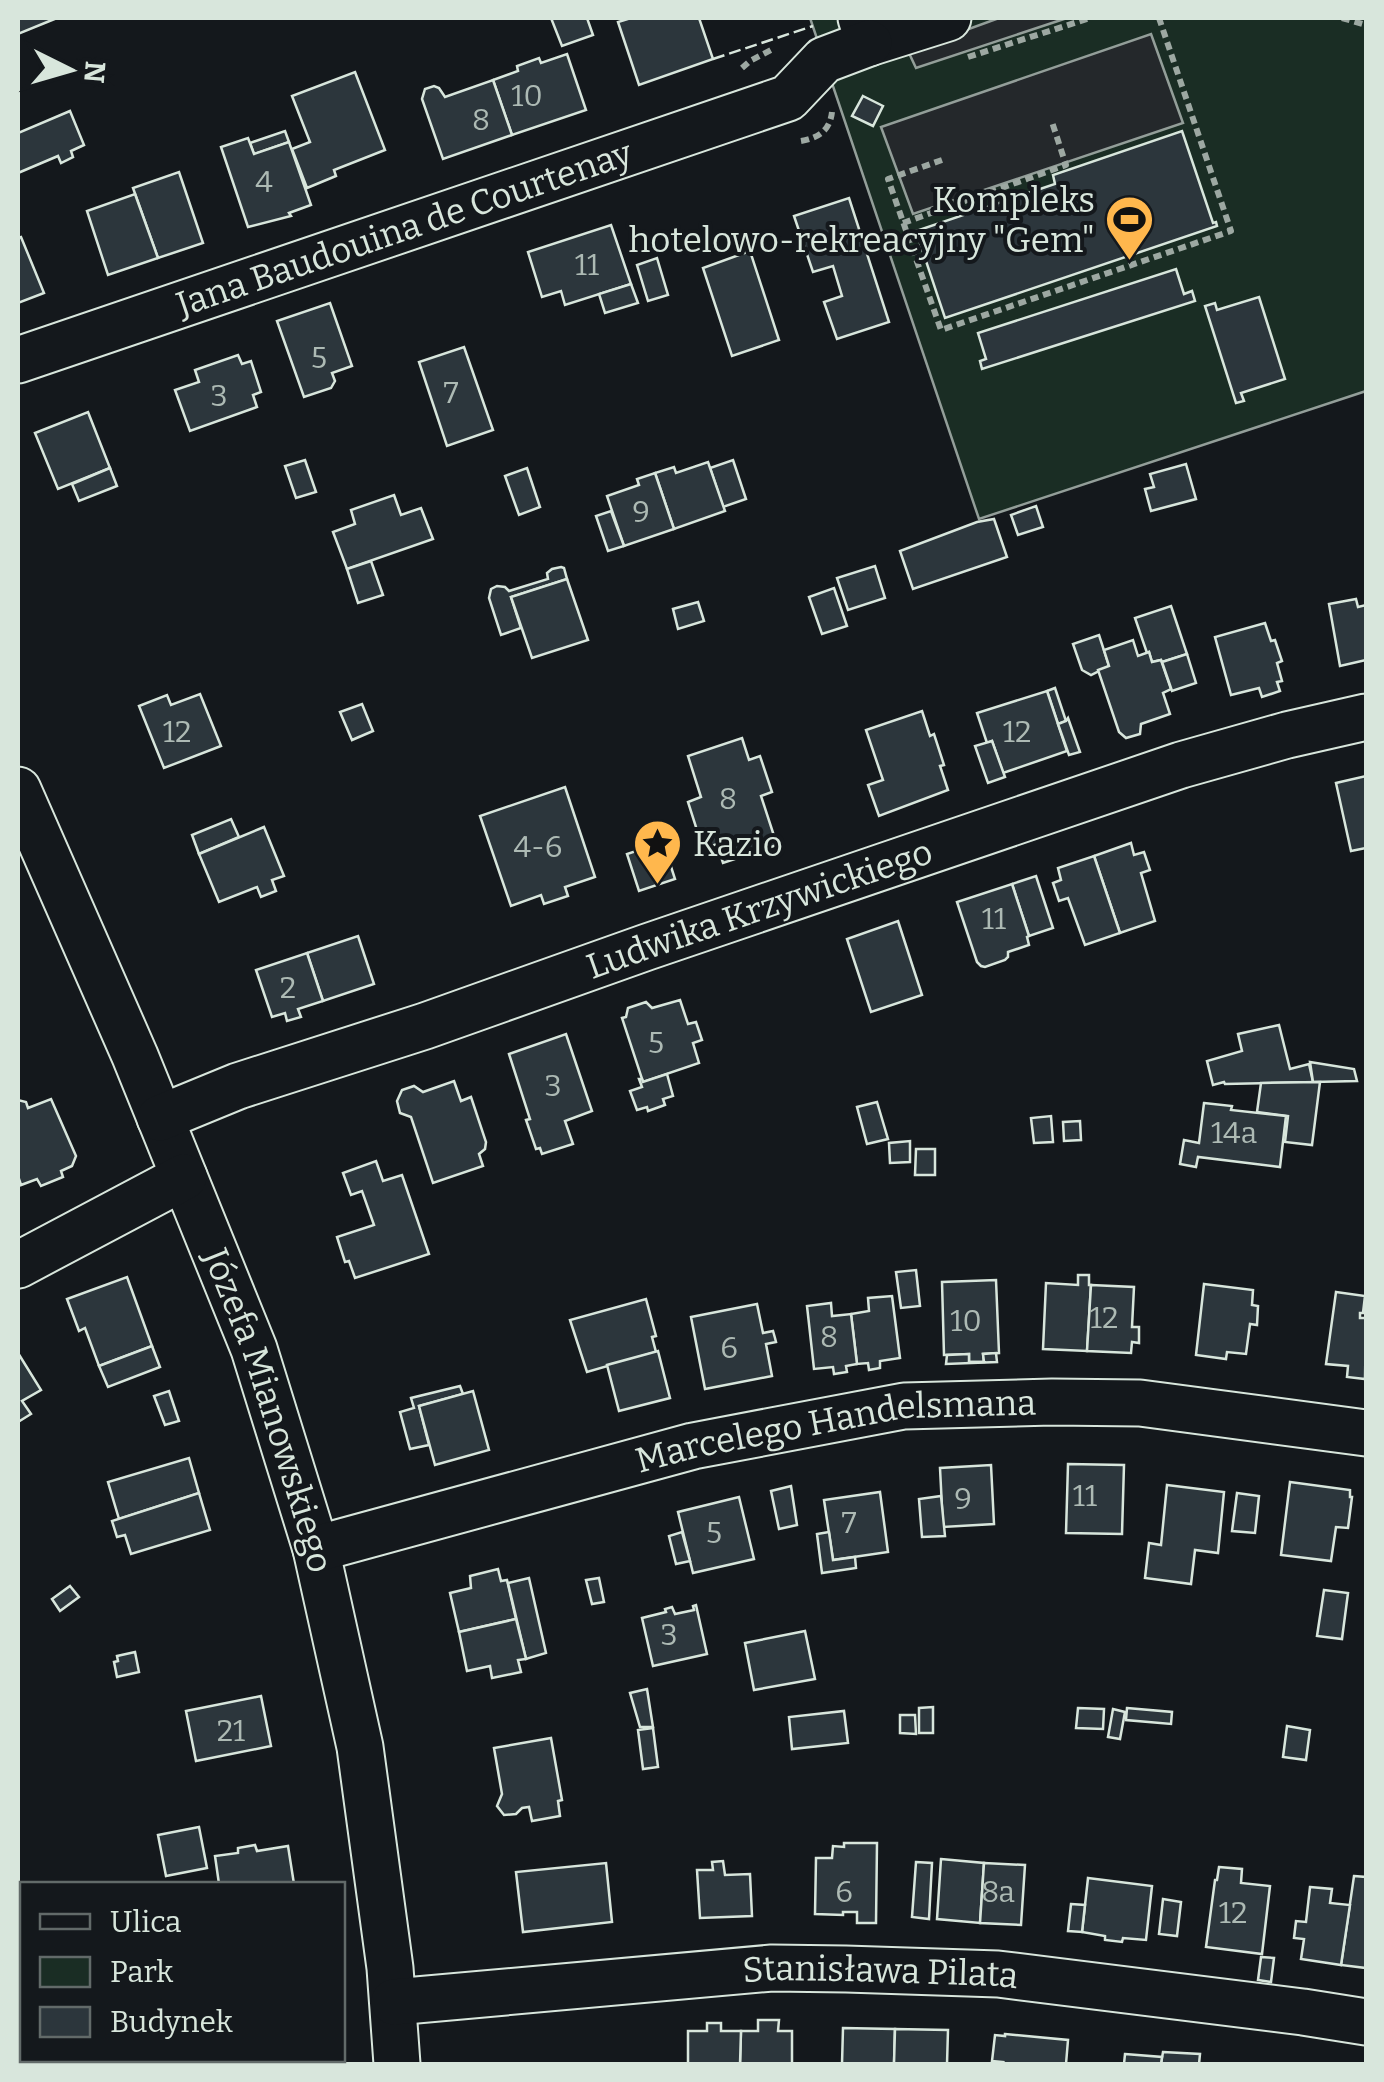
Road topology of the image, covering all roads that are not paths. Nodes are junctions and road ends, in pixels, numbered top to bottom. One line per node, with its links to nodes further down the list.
1 (948, 18): 2 (street)
2 (865, 30): 3 (street, Jana Baudouina de Courtenay)
3 (18, 360)
4 (1366, 716): 6 (street, Ludwika Krzywickiego)
5 (18, 790): 6 (street, Józefa Mianowskiego)
6 (160, 1118): 7 (street, Józefa Mianowskiego)
7 (184, 1177): 8 (street); 10 (street, Józefa Mianowskiego)
8 (18, 1265)
9 (1366, 1433): 10 (street, Marcelego Handelsmana)
10 (316, 1549): 11 (street, Józefa Mianowskiego)
11 (394, 2002): 12 (street, Stanisława Pilata); 13 (street, Józefa Mianowskiego)
12 (1366, 2022)
13 (397, 2064)

